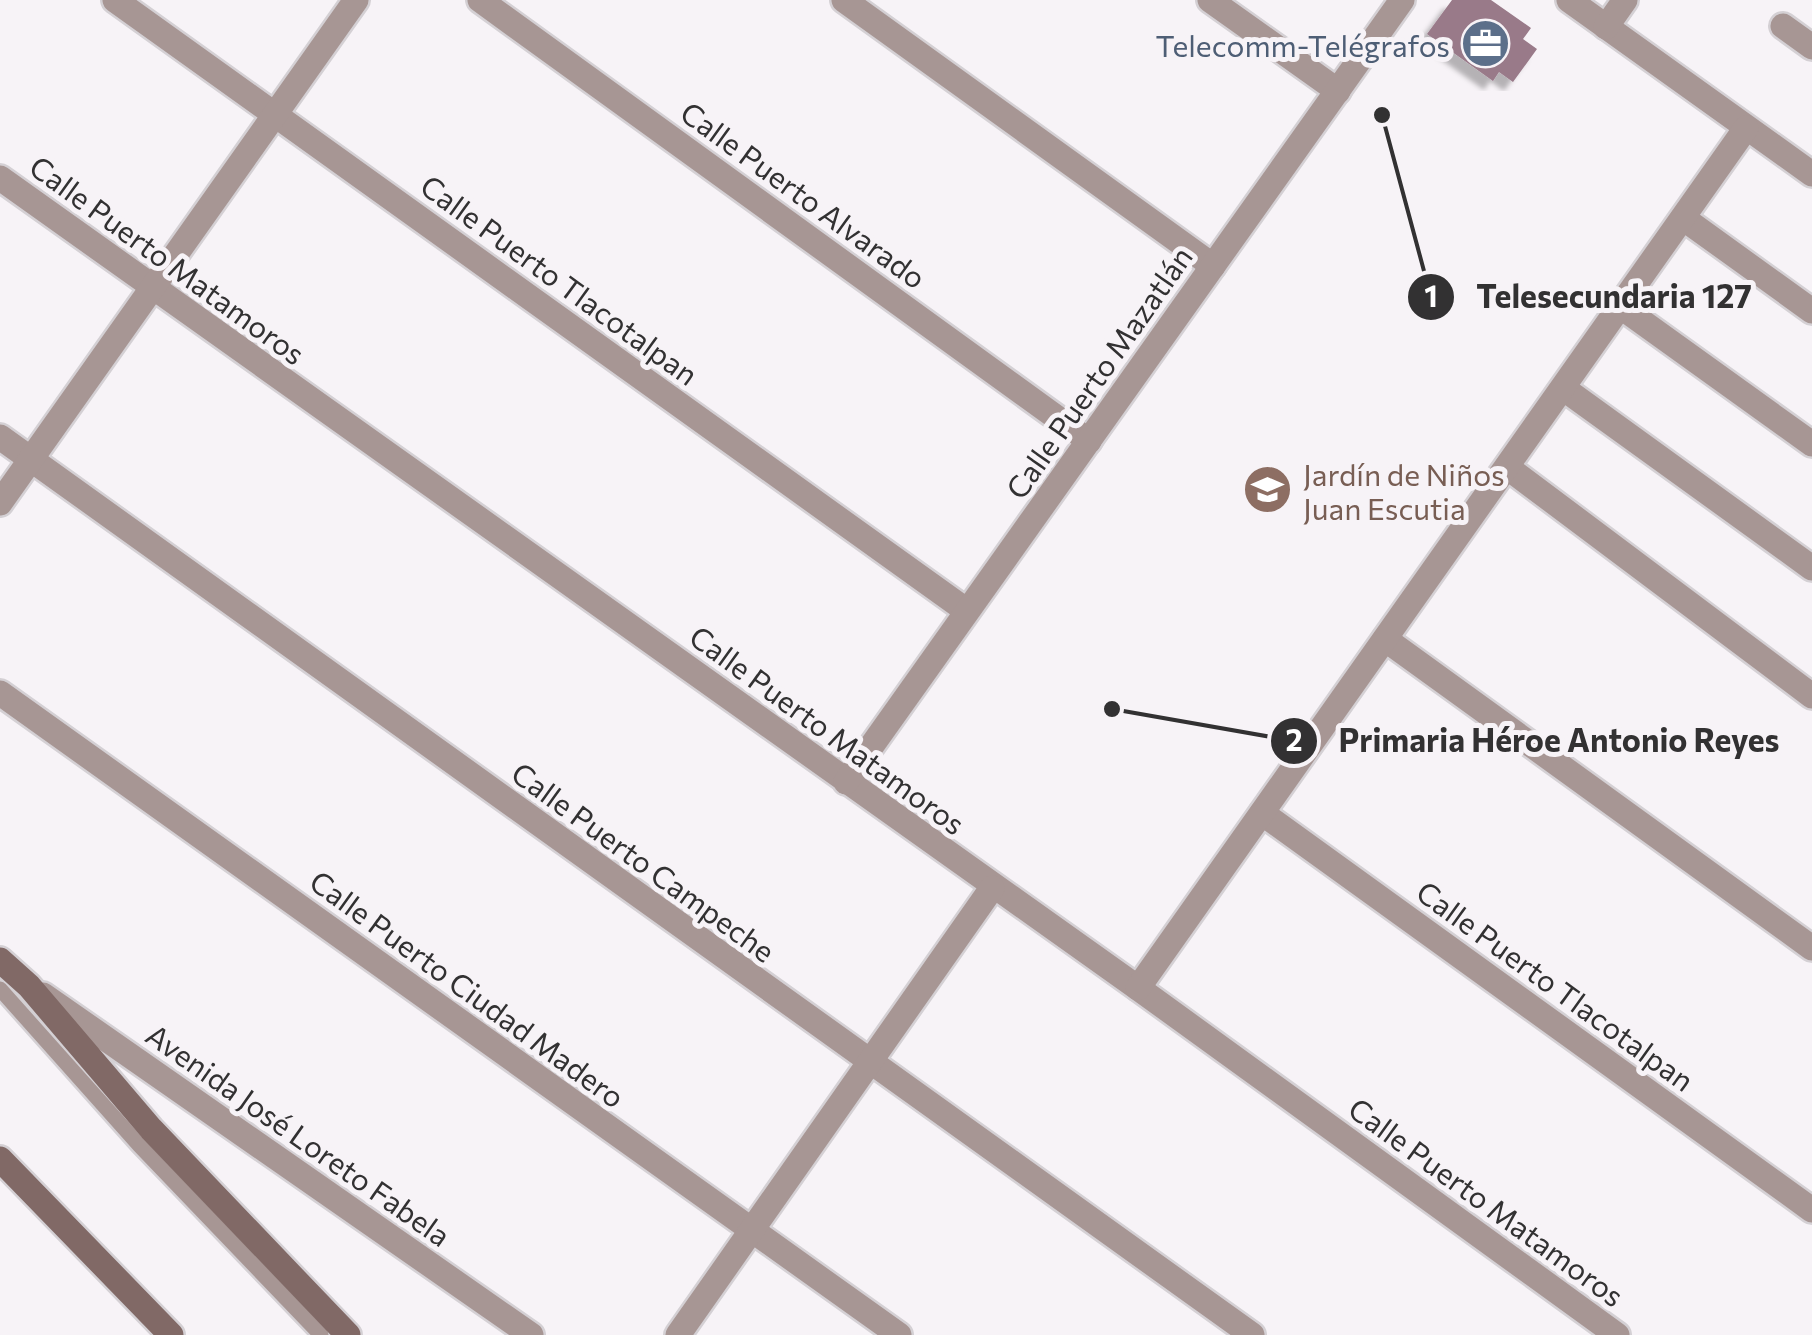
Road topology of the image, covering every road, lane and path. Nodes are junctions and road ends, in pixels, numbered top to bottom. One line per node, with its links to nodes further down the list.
1 (115, 0): 13 (street, Calle Puerto Tlacotalpan)
2 (356, 0): 13 (street)
3 (480, 0): 24 (street, Calle Puerto Alvarado)
4 (844, 0): 18 (street)
5 (1210, 0): 12 (street)
6 (1402, 0): 12 (street, Calle Puerto Mazatlán)
7 (1568, 0): 10 (street)
8 (1625, 0): 10 (street)
9 (1783, 26): 11 (street)
10 (1606, 27): 14 (street)
11 (1812, 47)
12 (1338, 91): 18 (street, Calle Puerto Mazatlán)
13 (275, 114): 19 (street); 30 (street, Calle Puerto Tlacotalpan)
14 (1746, 128): 15 (street); 17 (street)
15 (1812, 174)
16 (0, 178): 19 (street, Calle Puerto Matamoros)
17 (1682, 218): 20 (street); 21 (street)
18 (1213, 266): 24 (street, Calle Puerto Mazatlán)
19 (152, 288): 26 (street); 34 (street, Calle Puerto Matamoros)
20 (1620, 306): 22 (street); 25 (street)
21 (1812, 311)
22 (1562, 388): 27 (street); 29 (street)
23 (0, 438): 26 (street, Calle Puerto Campeche)
24 (1089, 441): 30 (street, Calle Puerto Mazatlán)
25 (1812, 444)
26 (31, 460): 28 (street); 42 (street, Calle Puerto Campeche)
27 (1507, 467): 31 (street); 33 (street)
28 (0, 503)
29 (1812, 568)
30 (967, 612): 34 (street, Calle Puerto Mazatlán)
31 (1385, 639): 35 (street); 37 (street)
32 (0, 693): 45 (street, Calle Puerto Ciudad Madero)
33 (1812, 696)
34 (846, 782): 36 (street, Calle Puerto Matamoros)
35 (1262, 813): 40 (street); 44 (street, Calle Puerto Tlacotalpan)
36 (992, 888): 40 (street, Calle Puerto Matamoros); 42 (street)
37 (1812, 948)
38 (0, 960): 39 (street, Avenida José Loreto Fabela)
39 (29, 986): 48 (street, Avenida José Loreto Fabela); 49 (street, Avenida José Loreto Fabela)
40 (1138, 988): 53 (street, Calle Puerto Matamoros)
41 (0, 990): 47 (lane)
42 (869, 1063): 45 (street); 52 (street, Calle Puerto Campeche)
43 (0, 1159): 46 (street)
44 (1812, 1210)
45 (751, 1230): 50 (street); 51 (street, Calle Puerto Ciudad Madero)
46 (171, 1335)
47 (321, 1335)
48 (348, 1335)
49 (531, 1335)
50 (678, 1335)
51 (898, 1335)
52 (1252, 1335)
53 (1616, 1335)

